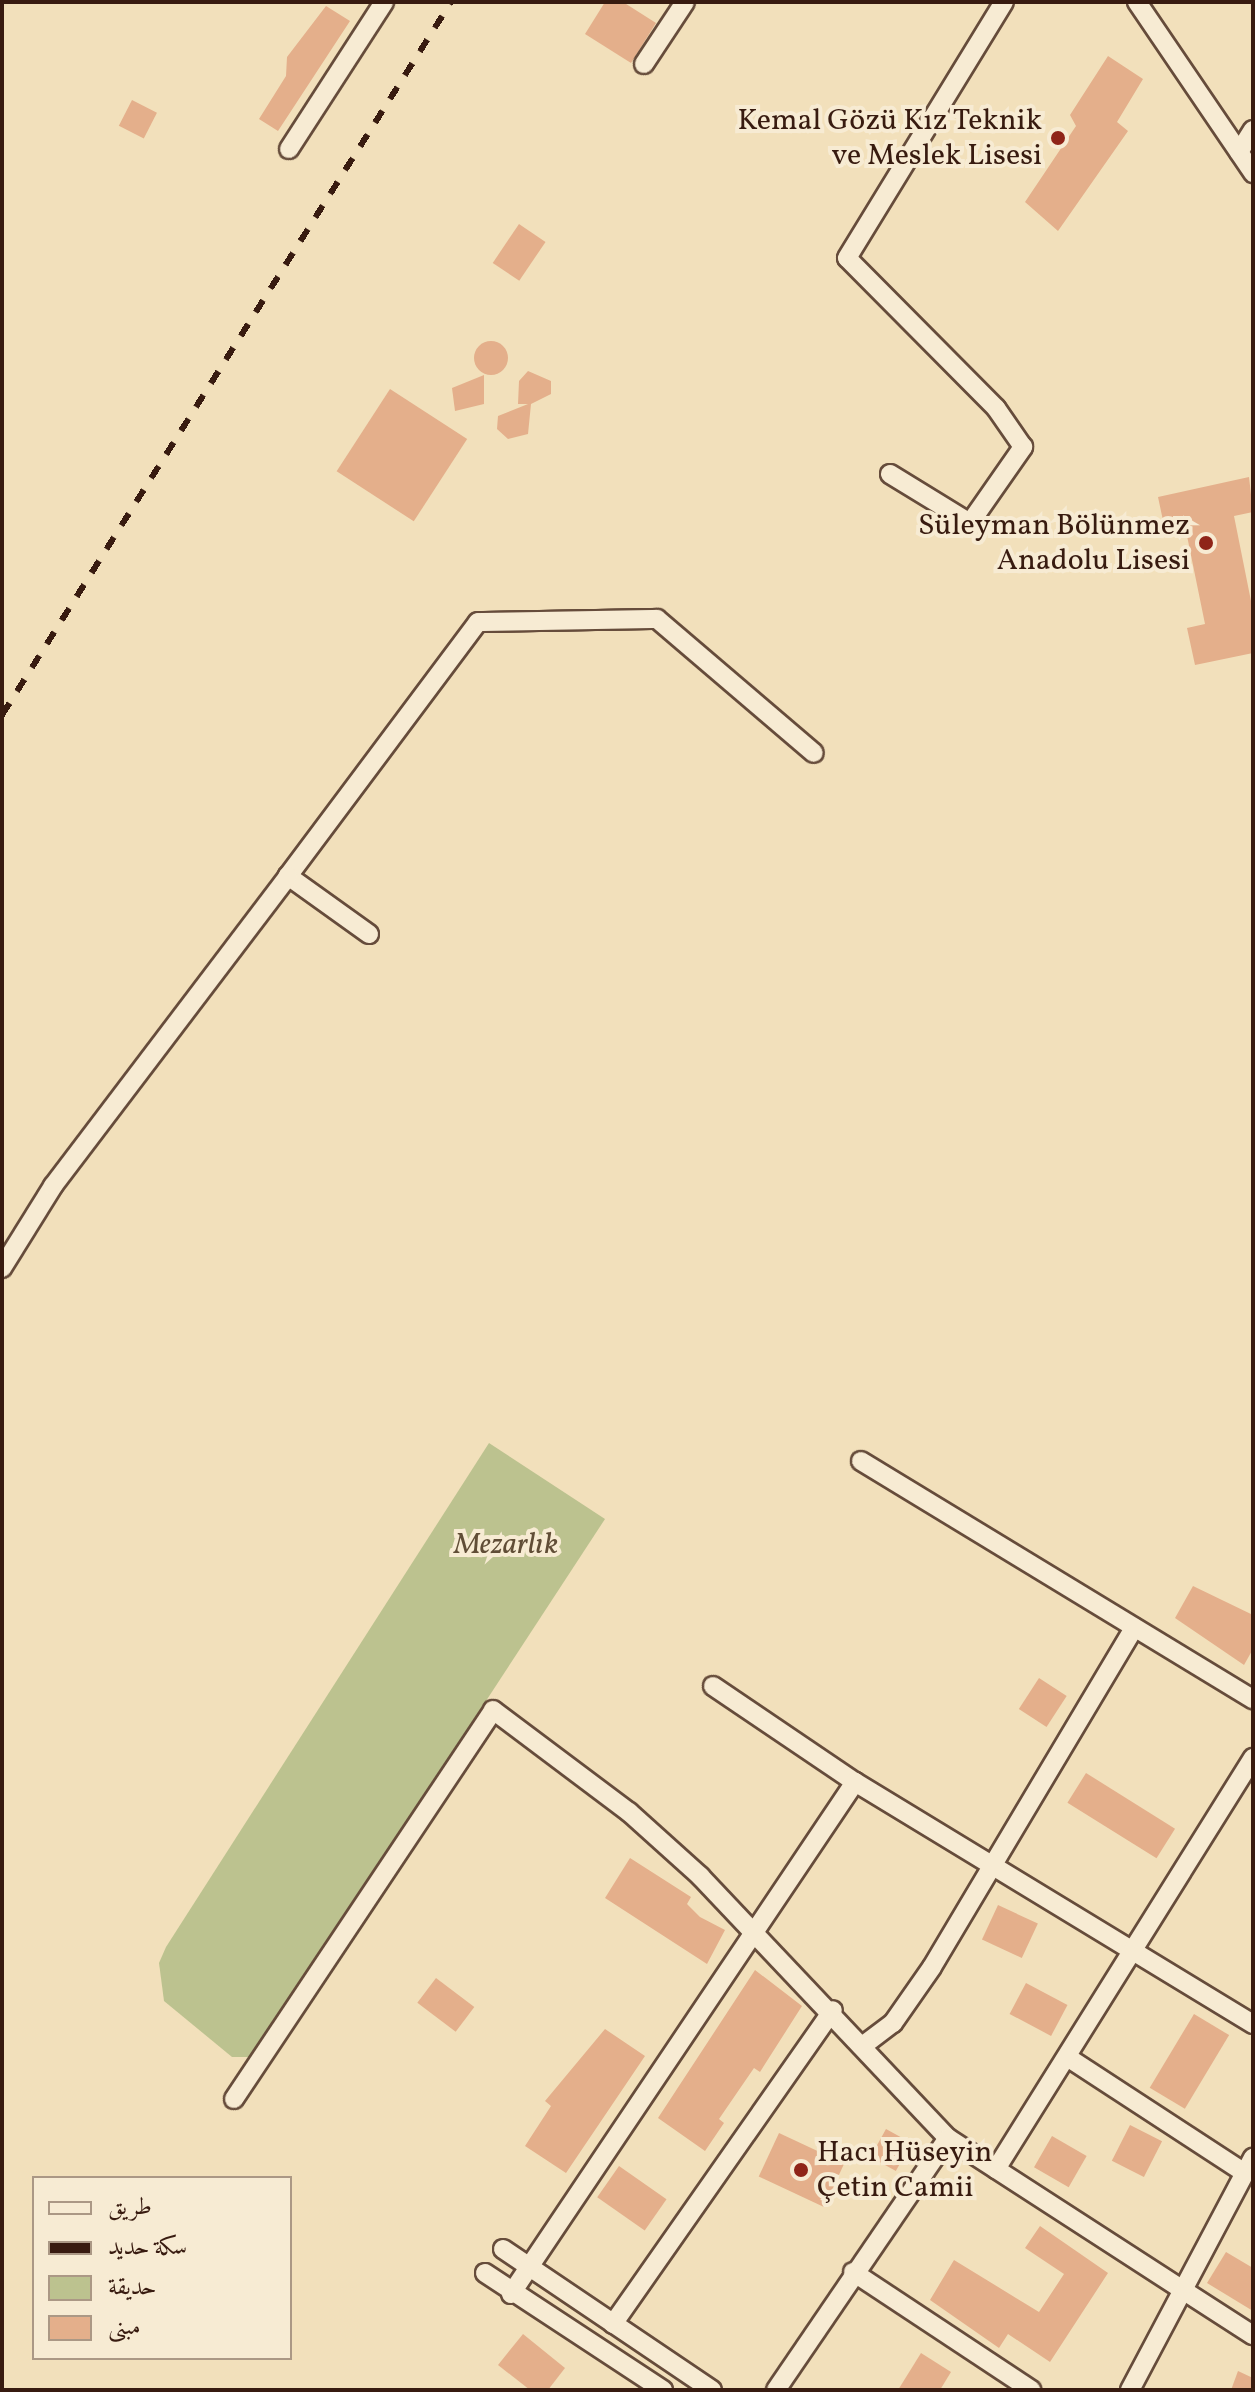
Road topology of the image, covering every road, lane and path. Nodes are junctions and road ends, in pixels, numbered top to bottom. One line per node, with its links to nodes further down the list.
1 (384, 2): 7 (street)
2 (685, 2): 5 (street)
3 (1004, 2): 10 (street)
4 (1137, 2): 8 (street)
5 (644, 64)
6 (1253, 130): 8 (street)
7 (289, 149)
8 (1239, 152): 9 (street)
9 (1253, 173)
10 (890, 474)
11 (814, 753): 12 (street)
12 (288, 876): 13 (street); 14 (street)
13 (369, 934)
14 (2, 1268)
15 (861, 1461): 16 (street)
16 (1134, 1628): 18 (street); 21 (street)
17 (713, 1686): 20 (street)
18 (1253, 1699)
19 (1253, 1758): 23 (street)
20 (855, 1782): 21 (street); 22 (street)
21 (993, 1868): 23 (street); 26 (street)
22 (756, 1931): 24 (street); 28 (street); 33 (street)
23 (1133, 1952): 25 (street); 27 (street)
24 (833, 2010): 26 (street); 38 (street)
25 (1253, 2024)
26 (865, 2044): 29 (street)
27 (1067, 2057): 30 (street); 31 (street)
28 (234, 2099)
29 (948, 2138): 31 (street); 34 (street)
30 (1249, 2165): 36 (street)
31 (996, 2169): 36 (street)
32 (503, 2249): 33 (street)
33 (530, 2266): 37 (street); 38 (street)
34 (853, 2272): 43 (street); 44 (street)
35 (485, 2273): 37 (street)
36 (1181, 2290): 39 (street); 45 (street)
37 (511, 2294): 41 (street)
38 (613, 2324): 40 (street)
39 (1253, 2335)
40 (692, 2384): 42 (street)
41 (663, 2390)
42 (712, 2390)
43 (776, 2390)
44 (1031, 2390)
45 (1130, 2390)

